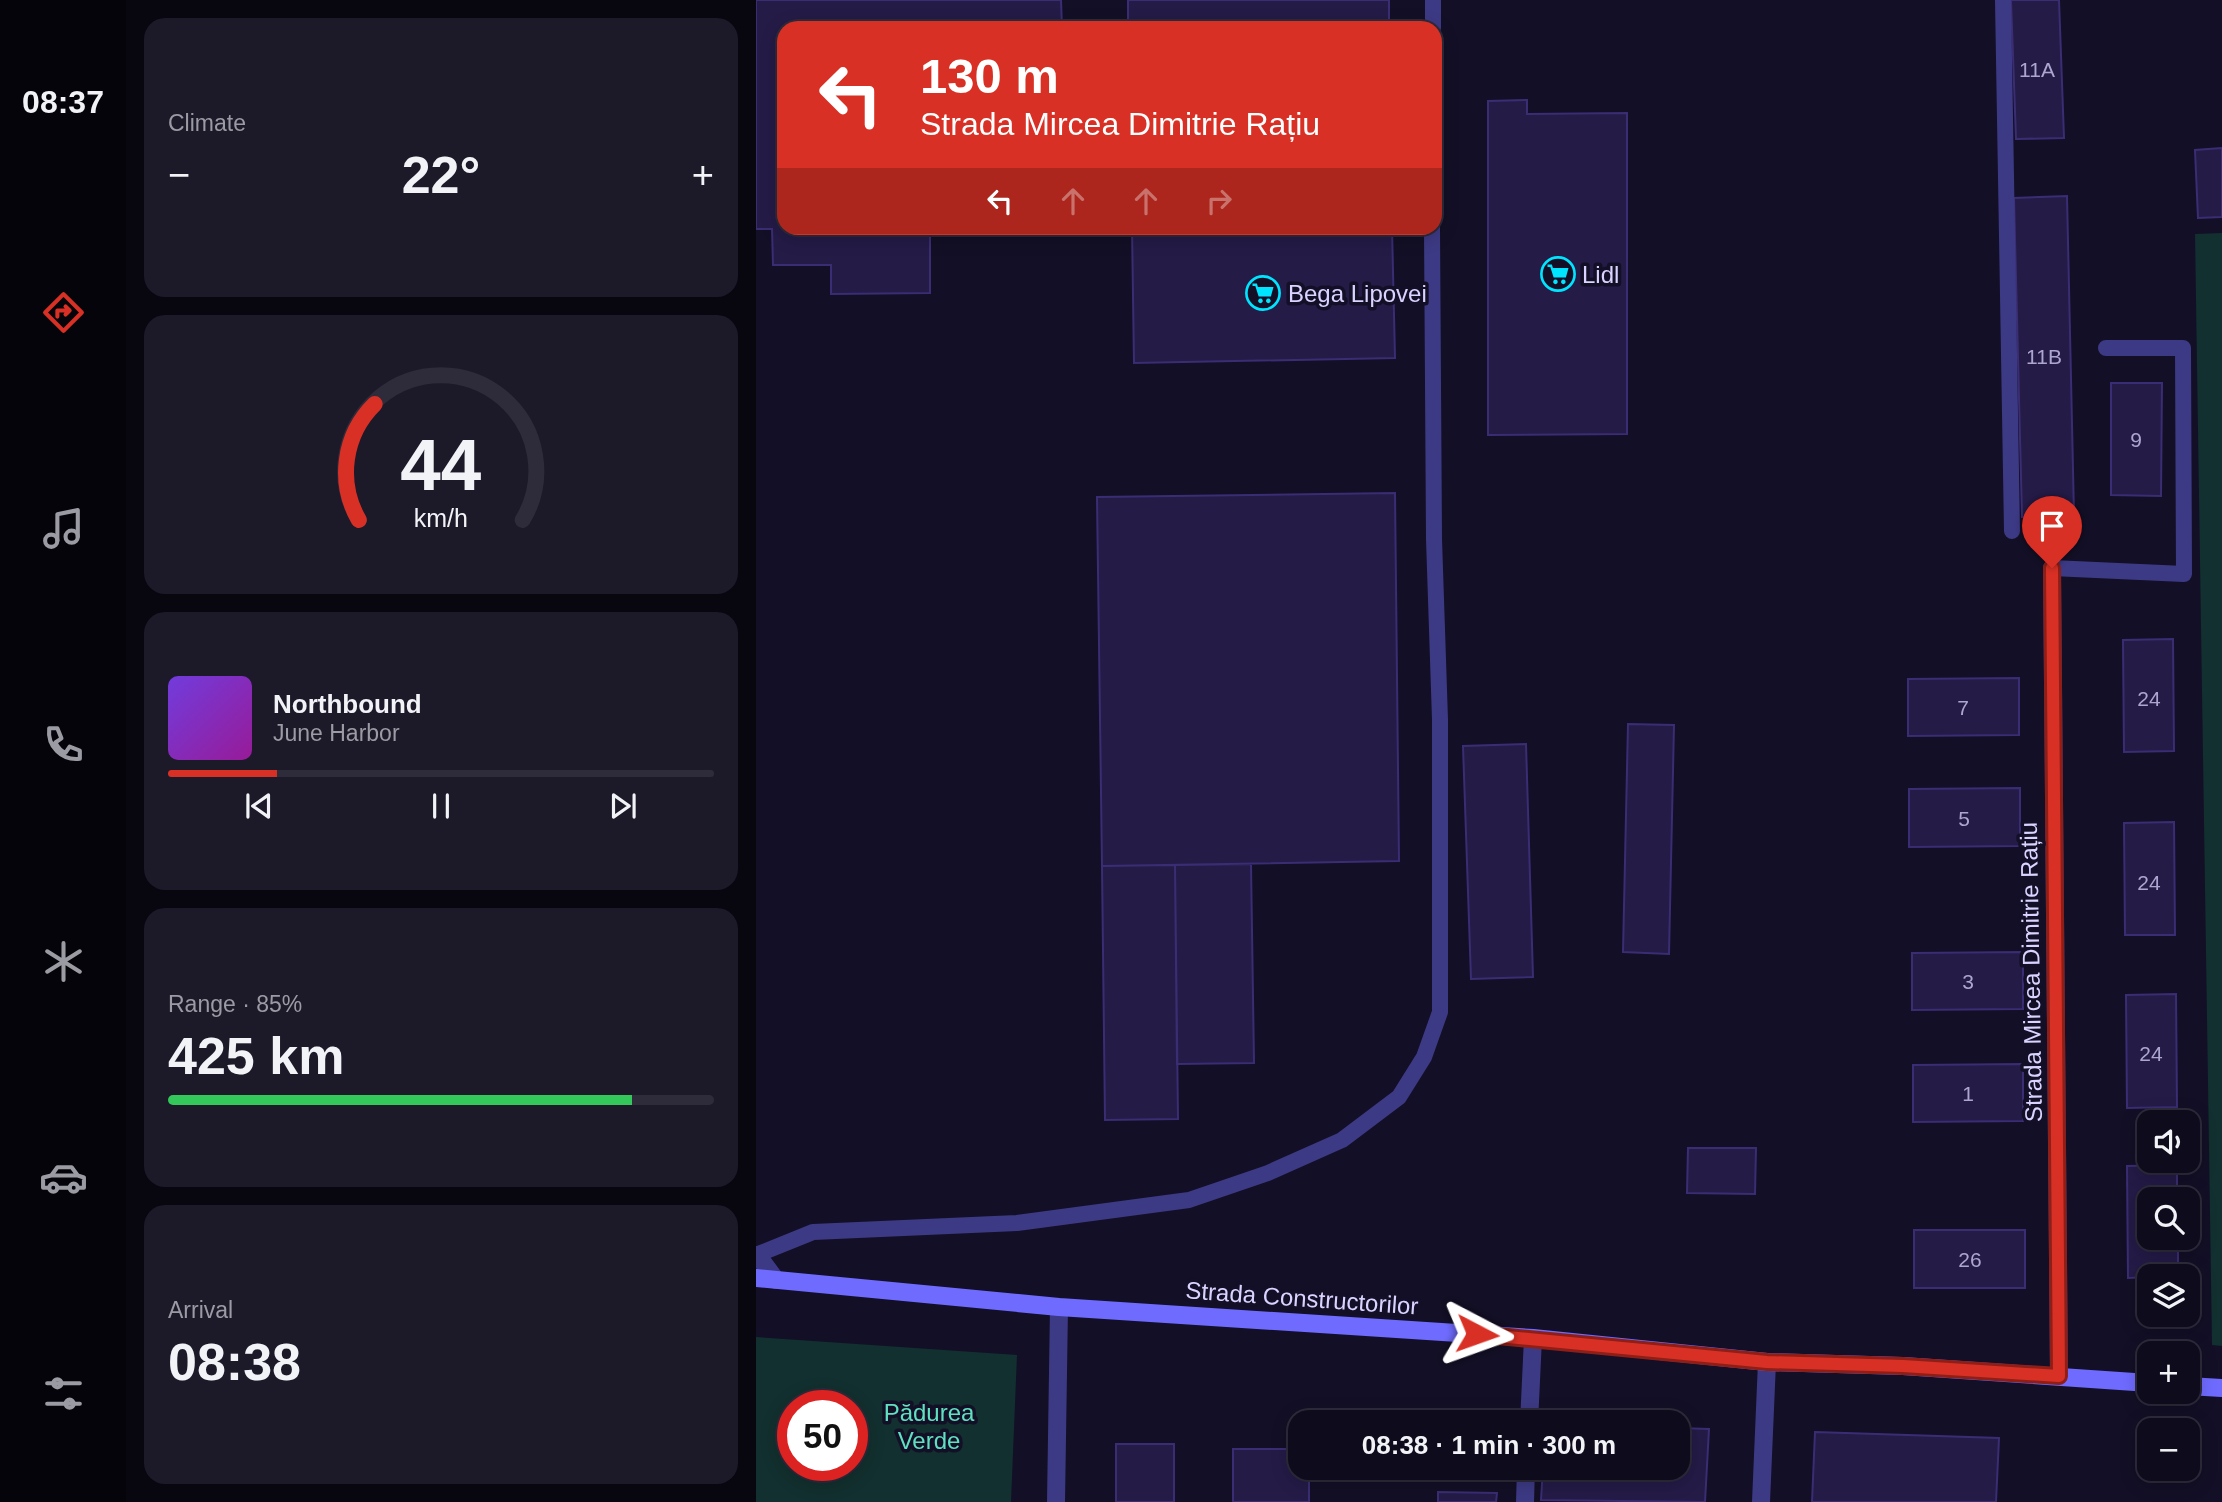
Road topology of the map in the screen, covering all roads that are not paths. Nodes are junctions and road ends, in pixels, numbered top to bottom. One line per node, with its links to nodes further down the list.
1 (1433, 0): 3 (lane)
2 (2003, 0): 6 (lane)
3 (1433, 21)
4 (1432, 235): 8 (lane)
5 (2106, 348): 7 (lane)
6 (2012, 531)
7 (2052, 568): 14 (street, Strada Mircea Dimitrie Rațiu)
8 (756, 1256): 10 (street)
9 (756, 1278): 10 (main road, Strada Constructorilor)
10 (776, 1280): 11 (main road, Strada Constructorilor)
11 (1059, 1307): 12 (main road, Strada Constructorilor); 20 (street)
12 (1533, 1338): 13 (main road, Strada Constructorilor); 18 (street)
13 (1767, 1362): 14 (main road, Strada Constructorilor); 22 (street)
14 (2059, 1376): 15 (main road, Strada Constructorilor)
15 (2137, 1382)
16 (2200, 1387): 17 (main road)
17 (2222, 1388)
18 (1530, 1410)
19 (1526, 1480): 21 (street)
20 (1056, 1502)
21 (1525, 1502)
22 (1761, 1502)

